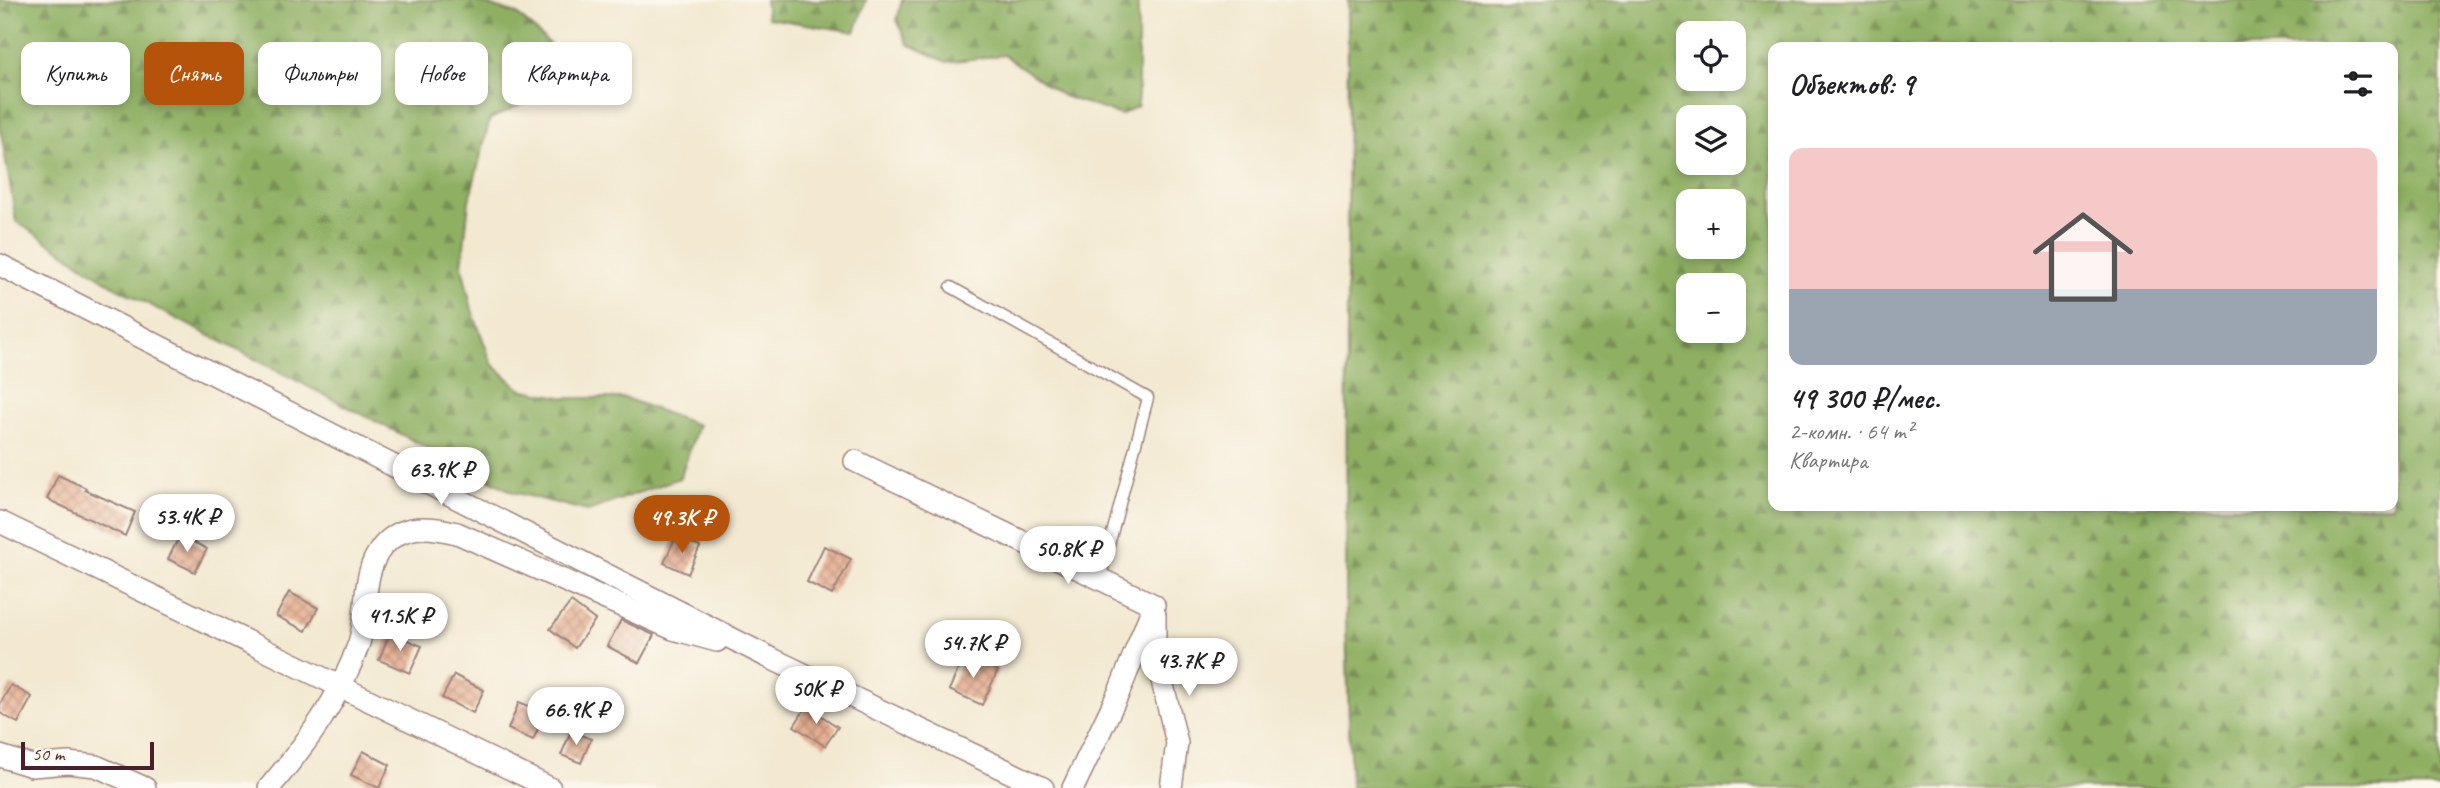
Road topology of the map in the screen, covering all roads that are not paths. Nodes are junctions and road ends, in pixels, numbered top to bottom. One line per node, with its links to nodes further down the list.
1 (0, 265): 7 (street)
2 (951, 287): 5 (lane)
3 (855, 461): 5 (street)
4 (0, 522): 8 (street)
5 (1100, 579): 6 (street)
6 (1154, 605): 14 (street); 15 (street)
7 (766, 656): 8 (street); 13 (street)
8 (340, 689): 11 (street); 12 (street)
9 (0, 756): 10 (street)
10 (145, 788)
11 (269, 788)
12 (550, 788)
13 (1043, 788)
14 (1073, 788)
15 (1171, 788)

